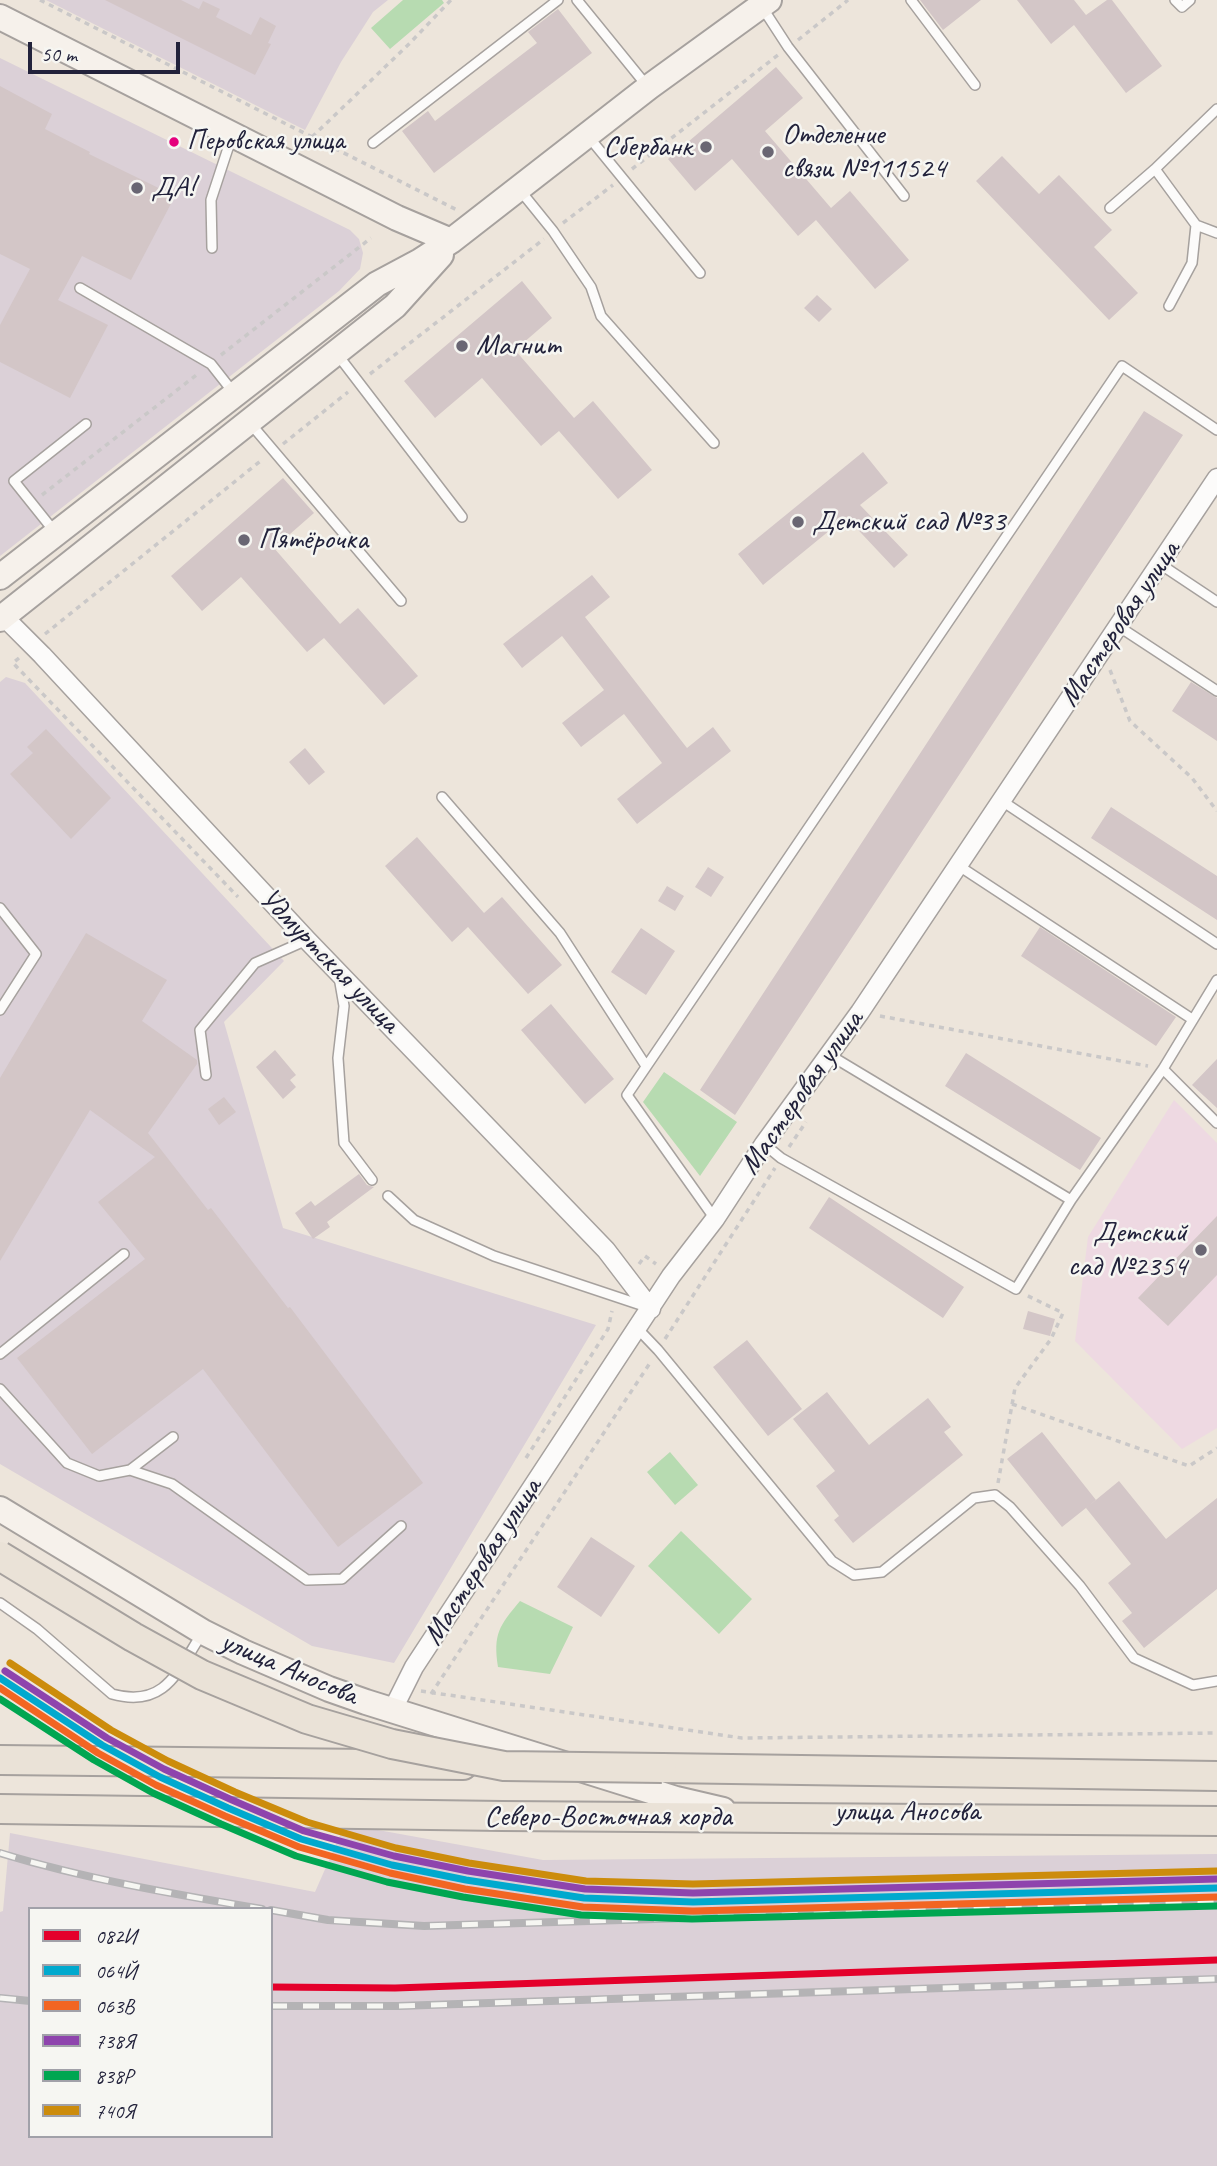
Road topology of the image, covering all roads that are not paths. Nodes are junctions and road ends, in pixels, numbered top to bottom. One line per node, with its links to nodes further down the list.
1 (558, 0): 13 (lane)
2 (577, 0): 9 (lane)
3 (911, 0): 8 (lane)
4 (1175, 0): 5 (lane)
5 (1190, 0)
6 (765, 3): 9 (street); 16 (lane)
7 (0, 17): 11 (street)
8 (975, 85)
9 (649, 87): 12 (street)
10 (1217, 109): 14 (lane)
11 (233, 134): 20 (street); 21 (lane)
12 (587, 135): 15 (street); 22 (lane)
13 (373, 143)
14 (1155, 169): 17 (lane); 18 (lane)
15 (518, 187): 20 (street); 30 (lane)
16 (904, 196)
17 (1110, 208)
18 (1196, 225): 19 (lane); 24 (lane)
19 (1217, 233)
20 (451, 241): 25 (street); 26 (street)
21 (212, 248)
22 (700, 273)
23 (80, 288): 26 (lane)
24 (1169, 306)
25 (335, 353): 27 (street); 32 (lane)
26 (235, 395): 33 (street)
27 (248, 422): 36 (lane); 38 (street)
28 (86, 425): 33 (lane)
29 (1217, 430): 52 (lane)
30 (714, 443)
31 (1217, 478): 34 (street, Мастеровая улица)
32 (462, 517)
33 (57, 535): 35 (street)
34 (1160, 564): 37 (lane); 39 (street, Мастеровая улица)
35 (0, 577)
36 (401, 601)
37 (1217, 602)
38 (2, 617): 45 (street, Удмуртская улица)
39 (1118, 626): 40 (lane); 42 (street, Мастеровая улица)
40 (1217, 691)
41 (442, 797): 52 (lane)
42 (1002, 801): 43 (street, Мастеровая улица); 46 (lane)
43 (959, 866): 50 (lane); 51 (street, Мастеровая улица)
44 (0, 908): 49 (lane)
45 (307, 940): 47 (street, Удмуртская улица); 54 (lane)
46 (1217, 944)
47 (338, 972): 57 (lane); 62 (street, Удмуртская улица)
48 (1217, 980): 50 (lane)
49 (0, 1010)
50 (1192, 1019): 53 (lane)
51 (828, 1054): 56 (street, Мастеровая улица); 59 (lane)
52 (646, 1066): 60 (lane)
53 (1163, 1069): 55 (lane); 59 (lane)
54 (206, 1076)
55 (1217, 1123)
56 (764, 1144): 59 (lane); 60 (street, Мастеровая улица)
57 (372, 1180)
58 (388, 1196): 62 (lane)
59 (1071, 1200)
60 (715, 1219): 62 (street, Мастеровая улица)
61 (124, 1254): 64 (lane)
62 (651, 1309): 63 (street, Мастеровая улица)
63 (637, 1328): 73 (lane); 74 (street, Мастеровая улица)
64 (0, 1354)
65 (0, 1389): 67 (lane)
66 (173, 1437): 67 (lane)
67 (130, 1470): 69 (lane)
68 (0, 1509): 72 (street, улица Аносова)
69 (401, 1526)
70 (0, 1556): 76 (main road, Северо-Восточная хорда, bridge)
71 (0, 1603): 72 (lane)
72 (203, 1632): 74 (street, улица Аносова)
73 (1217, 1681)
74 (392, 1710): 77 (street, улица Аносова)
75 (0, 1760): 76 (main road, Северо-Восточная хорда, bridge)
76 (504, 1766): 78 (main road, Северо-Восточная хорда, bridge)
77 (603, 1776): 78 (street, улица Аносова); 80 (street, улица Аносова)
78 (1217, 1776)
79 (0, 1809): 81 (main road, Северо-Восточная хорда)
80 (1217, 1811)
81 (1217, 1821)

